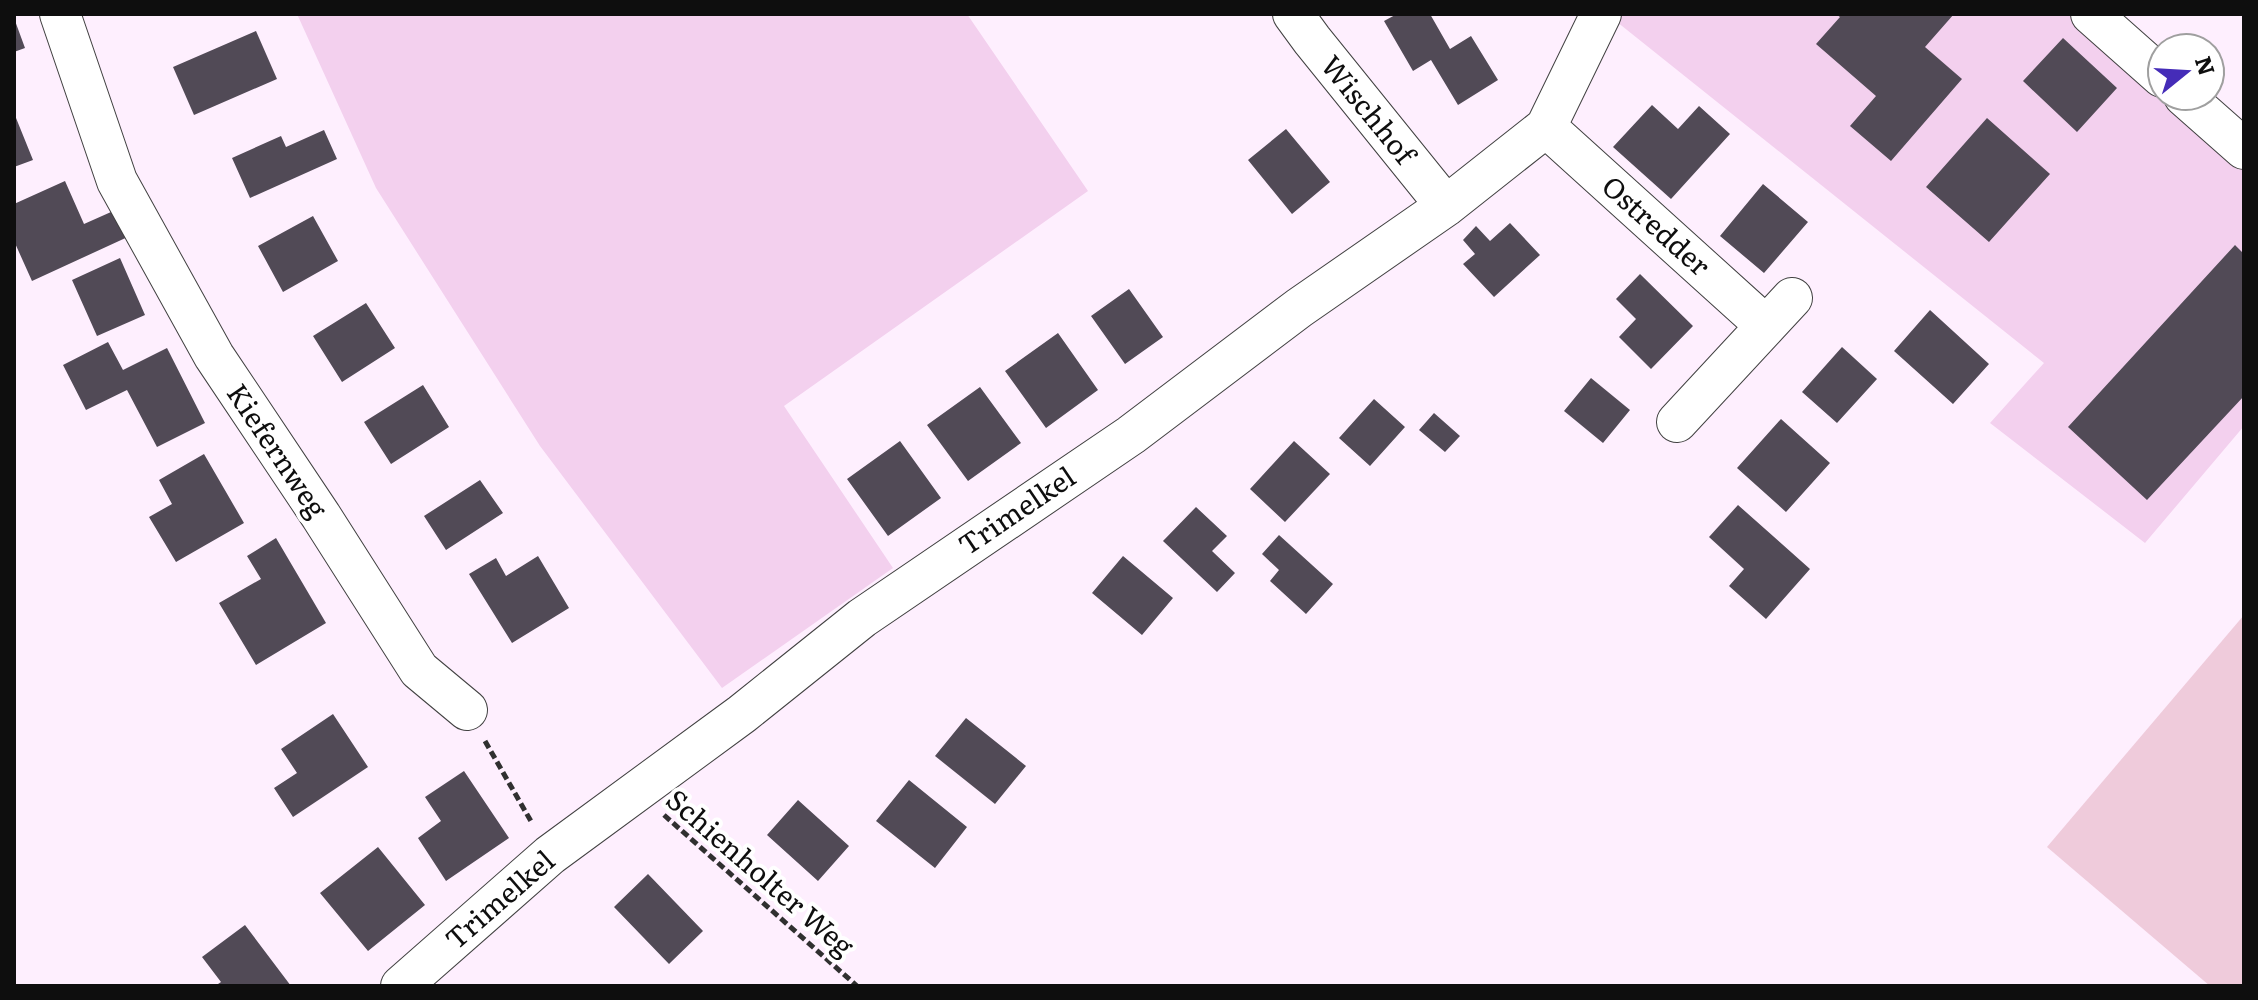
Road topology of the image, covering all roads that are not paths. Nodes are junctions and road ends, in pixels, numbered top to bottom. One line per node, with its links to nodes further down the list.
1 (60, 14): 11 (street, Kiefernweg)
2 (1293, 14): 9 (street, Wischhof)
3 (1601, 14): 7 (street, Trimelkel)
4 (2091, 14): 5 (street)
5 (2146, 63)
6 (2202, 112): 8 (street)
7 (1546, 127): 9 (street, Trimelkel); 10 (street, Ostredder)
8 (2244, 149)
9 (1446, 206): 12 (street, Trimelkel)
10 (1677, 422)
11 (467, 710)
12 (401, 986)

